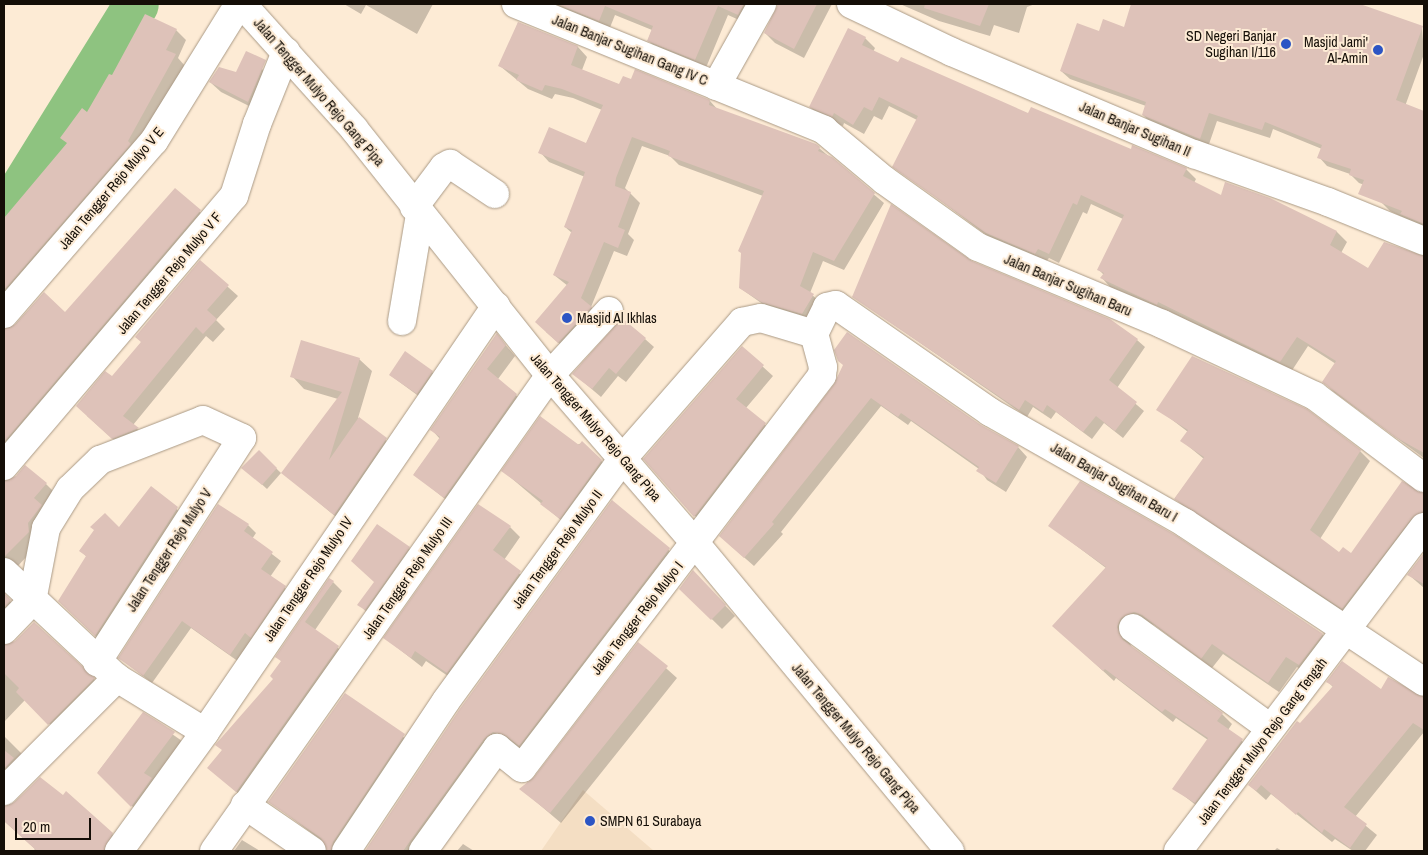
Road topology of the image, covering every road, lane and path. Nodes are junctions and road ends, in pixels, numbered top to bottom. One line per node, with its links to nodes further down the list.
1 (240, 4): 5 (street, Jalan Tengger Mulyo Rejo Gang Pipa); 12 (street, Jalan Tengger Rejo Mulyo V E)
2 (516, 4): 6 (street, Jalan Banjar Sugihan Gang IV C)
3 (762, 4): 6 (street)
4 (851, 4): 9 (street, Jalan Banjar Sugihan II)
5 (286, 52): 8 (street, Jalan Tengger Mulyo Rejo Gang Pipa); 17 (street, Jalan Tengger Rejo Mulyo V F)
6 (716, 86): 18 (street, Jalan Banjar Sugihan Baru)
7 (495, 194): 8 (street)
8 (417, 211): 10 (street, Jalan Tengger Mulyo Rejo Gang Pipa); 13 (street)
9 (1424, 241)
10 (496, 306): 15 (street, Jalan Tengger Mulyo Rejo Gang Pipa); 29 (street, Jalan Tengger Rejo Mulyo IV)
11 (609, 311): 15 (street, Jalan Tengger Rejo Mulyo III)
12 (4, 314)
13 (402, 321)
14 (814, 334): 16 (street, Jalan Tengger Rejo Mulyo II); 20 (street, Jalan Tengger Rejo Mulyo I); 25 (street, Jalan Banjar Sugihan Baru I)
15 (550, 376): 16 (street, Jalan Tengger Mulyo Rejo Gang Pipa); 31 (street, Jalan Tengger Rejo Mulyo III)
16 (623, 458): 20 (street, Jalan Tengger Mulyo Rejo Gang Pipa); 35 (street, Jalan Tengger Rejo Mulyo II)
17 (4, 466)
18 (1424, 478)
19 (1424, 527): 25 (street, Jalan Tengger Mulyo Rejo Gang Tengah)
20 (695, 543): 36 (street, Jalan Tengger Rejo Mulyo I); 37 (street, Jalan Tengger Mulyo Rejo Gang Pipa)
21 (4, 572): 22 (street)
22 (32, 601): 24 (street); 26 (street); 26 (street, Jalan Tengger Rejo Mulyo V)
23 (1133, 628): 28 (street)
24 (4, 630)
25 (1346, 632): 27 (street, Jalan Banjar Sugihan Baru I); 28 (street, Jalan Tengger Mulyo Rejo Gang Tengah)
26 (107, 670): 29 (street); 30 (street, Jalan Tengger Rejo Mulyo V)
27 (1424, 682)
28 (1270, 728): 38 (street, Jalan Tengger Mulyo Rejo Gang Tengah)
29 (205, 732): 32 (street, Jalan Tengger Rejo Mulyo IV)
30 (4, 792)
31 (245, 805): 33 (street, Jalan Tengger Rejo Mulyo III); 34 (street)
32 (119, 851)
33 (214, 851)
34 (312, 851)
35 (346, 851)
36 (422, 851)
37 (950, 851)
38 (1178, 851)

